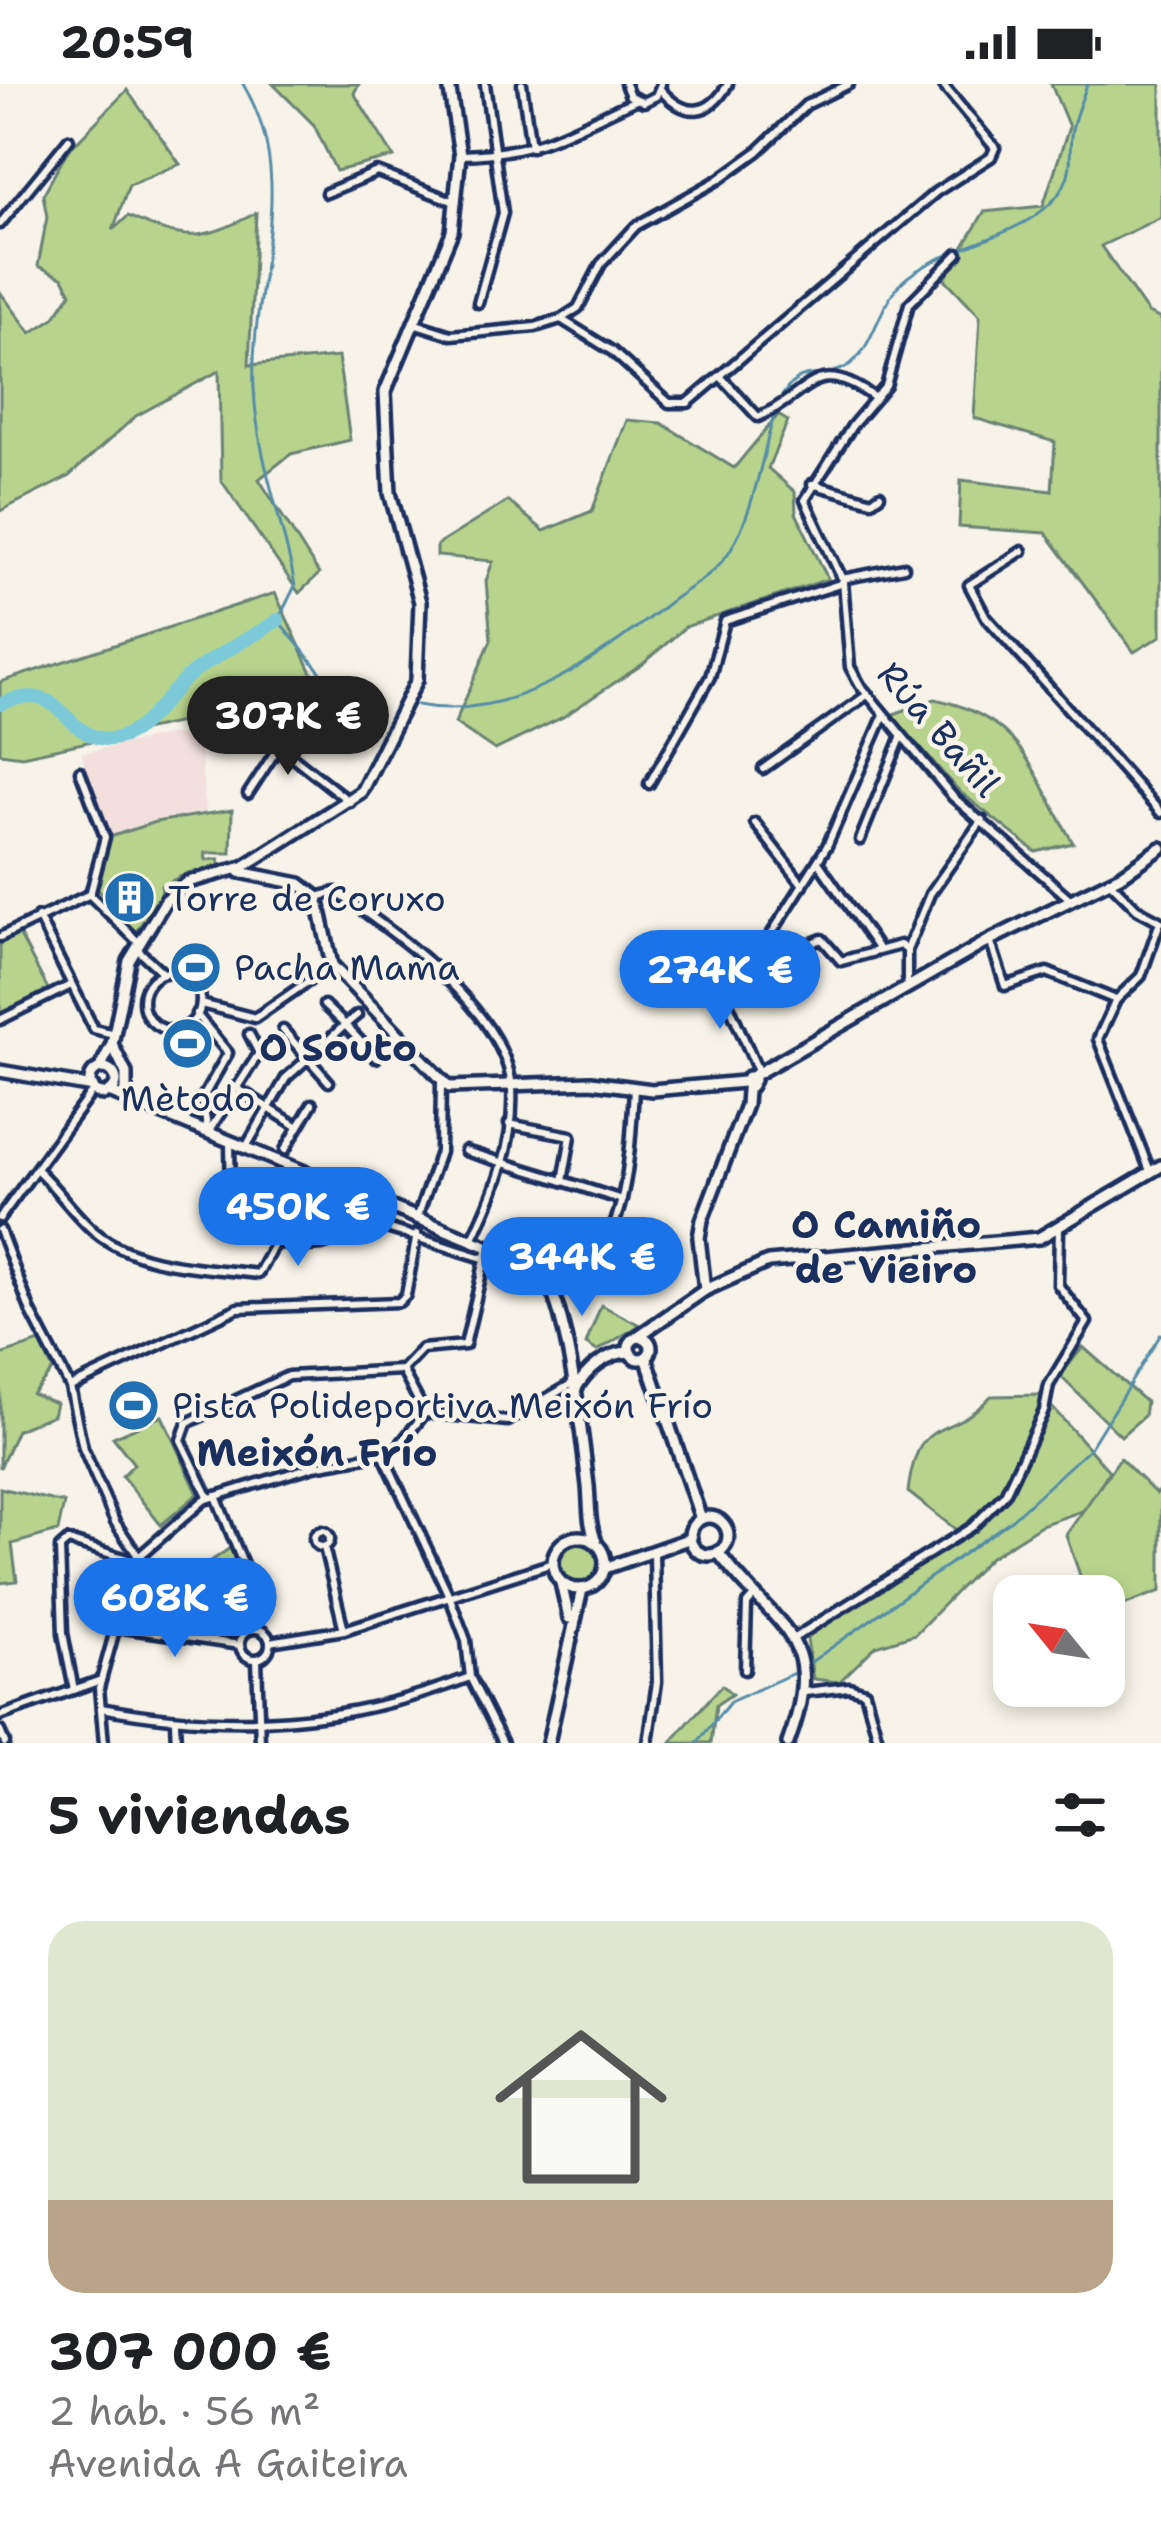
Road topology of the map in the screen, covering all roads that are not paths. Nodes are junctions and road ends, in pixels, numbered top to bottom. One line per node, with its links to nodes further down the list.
1 (449, 84): 13 (street)
2 (485, 84): 14 (street)
3 (522, 84): 12 (street)
4 (728, 84): 8 (street)
5 (849, 84): 20 (street)
6 (942, 84): 22 (street)
7 (626, 88): 9 (street); 10 (street)
8 (659, 90): 9 (street)
9 (635, 100): 10 (street)
10 (622, 106): 12 (street)
11 (69, 139): 17 (street)
12 (531, 147): 14 (street)
13 (460, 155): 14 (street); 16 (street)
14 (497, 155): 19 (street)
15 (326, 193): 16 (street)
16 (458, 203): 21 (street)
17 (0, 224)
18 (958, 254): 23 (street)
19 (478, 303)
20 (561, 319): 21 (street); 22 (street)
21 (413, 323): 38 (street)
22 (720, 376): 23 (street)
23 (875, 398): 24 (street)
24 (812, 484): 25 (street); 28 (street, Rúa Bañil)
25 (880, 495)
26 (1022, 551): 39 (street)
27 (904, 567): 28 (street)
28 (843, 581): 29 (street, Rúa Bañil); 36 (street)
29 (867, 695): 30 (street, Rúa Bañil); 34 (street)
30 (884, 716): 31 (street, Rúa Bañil); 44 (street)
31 (902, 737): 40 (street, Rúa Bañil); 42 (street)
32 (231, 738): 33 (street)
33 (279, 746): 37 (street); 38 (street)
34 (763, 769)
35 (80, 771): 48 (street)
36 (649, 784)
37 (248, 794)
38 (350, 802): 45 (street)
39 (1161, 813)
40 (982, 820): 50 (street, Rúa Bañil); 58 (street)
41 (755, 824): 47 (street)
42 (860, 841)
43 (1161, 848): 46 (street)
44 (818, 862): 47 (street); 57 (street)
45 (236, 871): 49 (street); 55 (street)
46 (1110, 882): 50 (street); 52 (street)
47 (803, 885): 59 (street)
48 (90, 895): 51 (street); 55 (street)
49 (316, 897): 60 (street); 85 (street)
50 (1071, 900): 54 (street)
51 (38, 917): 53 (street); 63 (street)
52 (1160, 922): 65 (street)
53 (0, 937)
54 (990, 940): 64 (street); 65 (street)
55 (136, 945): 61 (street); 74 (street)
56 (807, 945): 57 (street)
57 (877, 947): 58 (street)
58 (907, 950): 64 (street)
59 (760, 952)
60 (332, 965): 66 (street); 83 (street)
61 (164, 974): 66 (street); 68 (street)
62 (716, 975): 80 (street)
63 (71, 985): 70 (street); 74 (street)
64 (908, 987): 80 (street)
65 (1116, 1000): 103 (street)
66 (201, 1004): 68 (street)
67 (324, 1005): 71 (street)
68 (196, 1014): 95 (street)
69 (357, 1015): 71 (street)
70 (0, 1020)
71 (345, 1025): 75 (street); 76 (street)
72 (283, 1030): 75 (street)
73 (249, 1034): 84 (street)
74 (113, 1042): 78 (street); 79 (street); 88 (street)
75 (308, 1058): 82 (street); 92 (street)
76 (376, 1058)
77 (0, 1071): 81 (street)
78 (114, 1076): 79 (street); 87 (street); 88 (street)
79 (94, 1080): 81 (street); 87 (street); 89 (street)
80 (751, 1080): 86 (street); 116 (street)
81 (76, 1082): 89 (street)
82 (329, 1082)
83 (441, 1082): 85 (street); 107 (street)
84 (235, 1087): 92 (street); 95 (street)
85 (512, 1088): 86 (street); 93 (street)
86 (634, 1089): 105 (street)
87 (109, 1092): 90 (street)
88 (126, 1092): 90 (street)
89 (85, 1099): 102 (street)
90 (135, 1102): 95 (street)
91 (313, 1104): 94 (street)
92 (266, 1107): 94 (street); 97 (street)
93 (509, 1124): 100 (street); 104 (street)
94 (297, 1126): 98 (street)
95 (208, 1132): 96 (street)
96 (230, 1142): 97 (street); 112 (street)
97 (246, 1148): 107 (street)
98 (284, 1150)
99 (465, 1151): 100 (street)
100 (505, 1164): 104 (street); 111 (street)
101 (1161, 1166): 103 (street)
102 (37, 1170): 106 (street); 112 (street)
103 (1150, 1172): 108 (street)
104 (562, 1181): 105 (street)
105 (623, 1201): 115 (street)
106 (0, 1218)
107 (417, 1218): 111 (street)
108 (1059, 1227): 116 (street); 146 (street)
109 (0, 1230): 121 (street)
110 (417, 1234): 112 (street); 114 (street); 121 (street)
111 (472, 1240): 113 (street)
112 (275, 1243)
113 (488, 1246): 114 (street); 115 (street)
114 (483, 1258): 120 (street)
115 (552, 1289): 119 (street)
116 (705, 1290): 117 (street)
117 (637, 1342): 118 (street); 118 (street); 119 (street); 122 (street)
118 (646, 1357): 127 (street)
119 (568, 1364): 122 (street)
120 (402, 1370): 123 (street); 126 (street)
121 (70, 1387): 134 (street)
122 (572, 1389): 123 (street); 125 (street)
123 (425, 1413): 124 (street)
124 (383, 1454): 126 (street); 141 (street)
125 (588, 1486): 128 (street); 131 (street)
126 (213, 1497): 134 (street); 143 (street)
127 (701, 1519): 129 (street); 132 (street)
128 (576, 1537): 131 (street); 136 (street)
129 (690, 1544): 132 (street); 133 (street)
130 (324, 1547): 145 (street)
131 (600, 1547): 135 (street); 137 (street)
132 (718, 1552): 140 (street)
133 (654, 1554): 135 (street); 166 (street)
134 (136, 1559): 142 (street); 153 (street)
135 (619, 1560): 137 (street)
136 (553, 1563): 138 (street); 141 (street)
137 (605, 1568): 139 (street)
138 (560, 1581): 139 (street); 144 (street)
139 (582, 1589): 144 (street)
140 (754, 1596): 146 (street); 150 (street)
141 (450, 1598): 145 (street); 151 (street)
142 (116, 1628): 148 (street); 152 (street)
143 (256, 1629): 147 (street); 148 (street)
144 (569, 1629): 165 (street)
145 (344, 1630): 147 (street)
146 (794, 1638): 154 (street)
147 (271, 1642): 149 (street)
148 (240, 1645): 149 (street)
149 (257, 1660): 158 (street)
150 (745, 1670)
151 (470, 1677): 158 (street); 164 (street)
152 (101, 1680): 153 (street); 155 (street)
153 (74, 1690): 156 (street)
154 (805, 1692): 167 (street); 168 (street)
155 (101, 1708): 157 (street); 161 (street)
156 (0, 1716)
157 (175, 1722): 158 (street); 162 (street)
158 (260, 1725): 163 (street)
159 (0, 1731): 160 (street)
160 (5, 1743)
161 (104, 1743)
162 (176, 1743)
163 (260, 1743)
164 (503, 1743)
165 (548, 1743)
166 (648, 1743)
167 (788, 1743)
168 (879, 1743)

